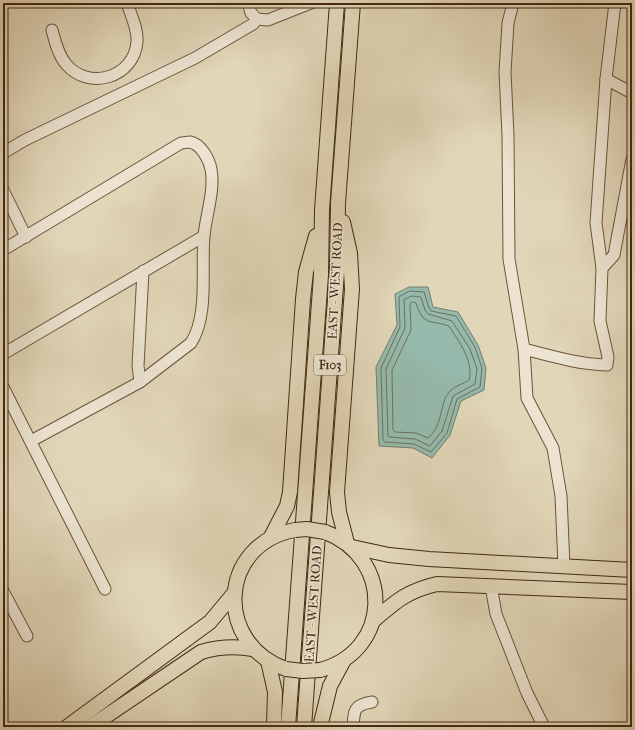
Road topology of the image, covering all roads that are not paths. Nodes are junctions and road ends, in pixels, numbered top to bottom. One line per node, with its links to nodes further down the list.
1 (128, 3): 9 (street)
2 (248, 3): 8 (street)
3 (311, 3): 8 (street)
4 (337, 3): 16 (main road, EAST - WEST ROAD / F103)
5 (353, 3): 15 (main road, EAST - WEST ROAD / F103)
6 (513, 3): 22 (street)
7 (615, 3): 10 (street)
8 (257, 19): 12 (street)
9 (52, 30)
10 (606, 79): 11 (street); 20 (street)
11 (632, 93)
12 (3, 152)
13 (632, 159): 20 (street)
14 (3, 190): 18 (street)
15 (338, 203): 28 (main road); 46 (main road, EAST - WEST ROAD / F103)
16 (322, 210): 27 (main road); 45 (main road, EAST - WEST ROAD / F103)
17 (204, 236): 18 (street); 21 (street); 24 (street)
18 (26, 237): 19 (street)
19 (3, 250)
20 (602, 268): 22 (street)
21 (143, 271): 23 (street); 24 (street)
22 (524, 349): 29 (street)
23 (3, 354)
24 (140, 382): 26 (street)
25 (3, 387): 26 (street)
26 (30, 441): 32 (street)
27 (272, 537): 28 (main road, bridge); 34 (main road)
28 (350, 545): 29 (main road); 36 (main road)
29 (564, 566): 30 (main road)
30 (632, 570)
31 (490, 586): 35 (main road); 36 (main road); 49 (street)
32 (105, 589)
33 (3, 591): 37 (street)
34 (234, 592): 38 (main road); 42 (main road)
35 (632, 592)
36 (373, 621): 39 (main road)
37 (27, 636)
38 (253, 649): 40 (main road); 43 (main road)
39 (344, 660): 40 (main road, bridge); 47 (main road)
40 (268, 661): 44 (main road)
41 (372, 702): 48 (street)
42 (67, 727)
43 (90, 727)
44 (274, 727)
45 (288, 727)
46 (304, 727)
47 (320, 727)
48 (353, 727)
49 (544, 727)

